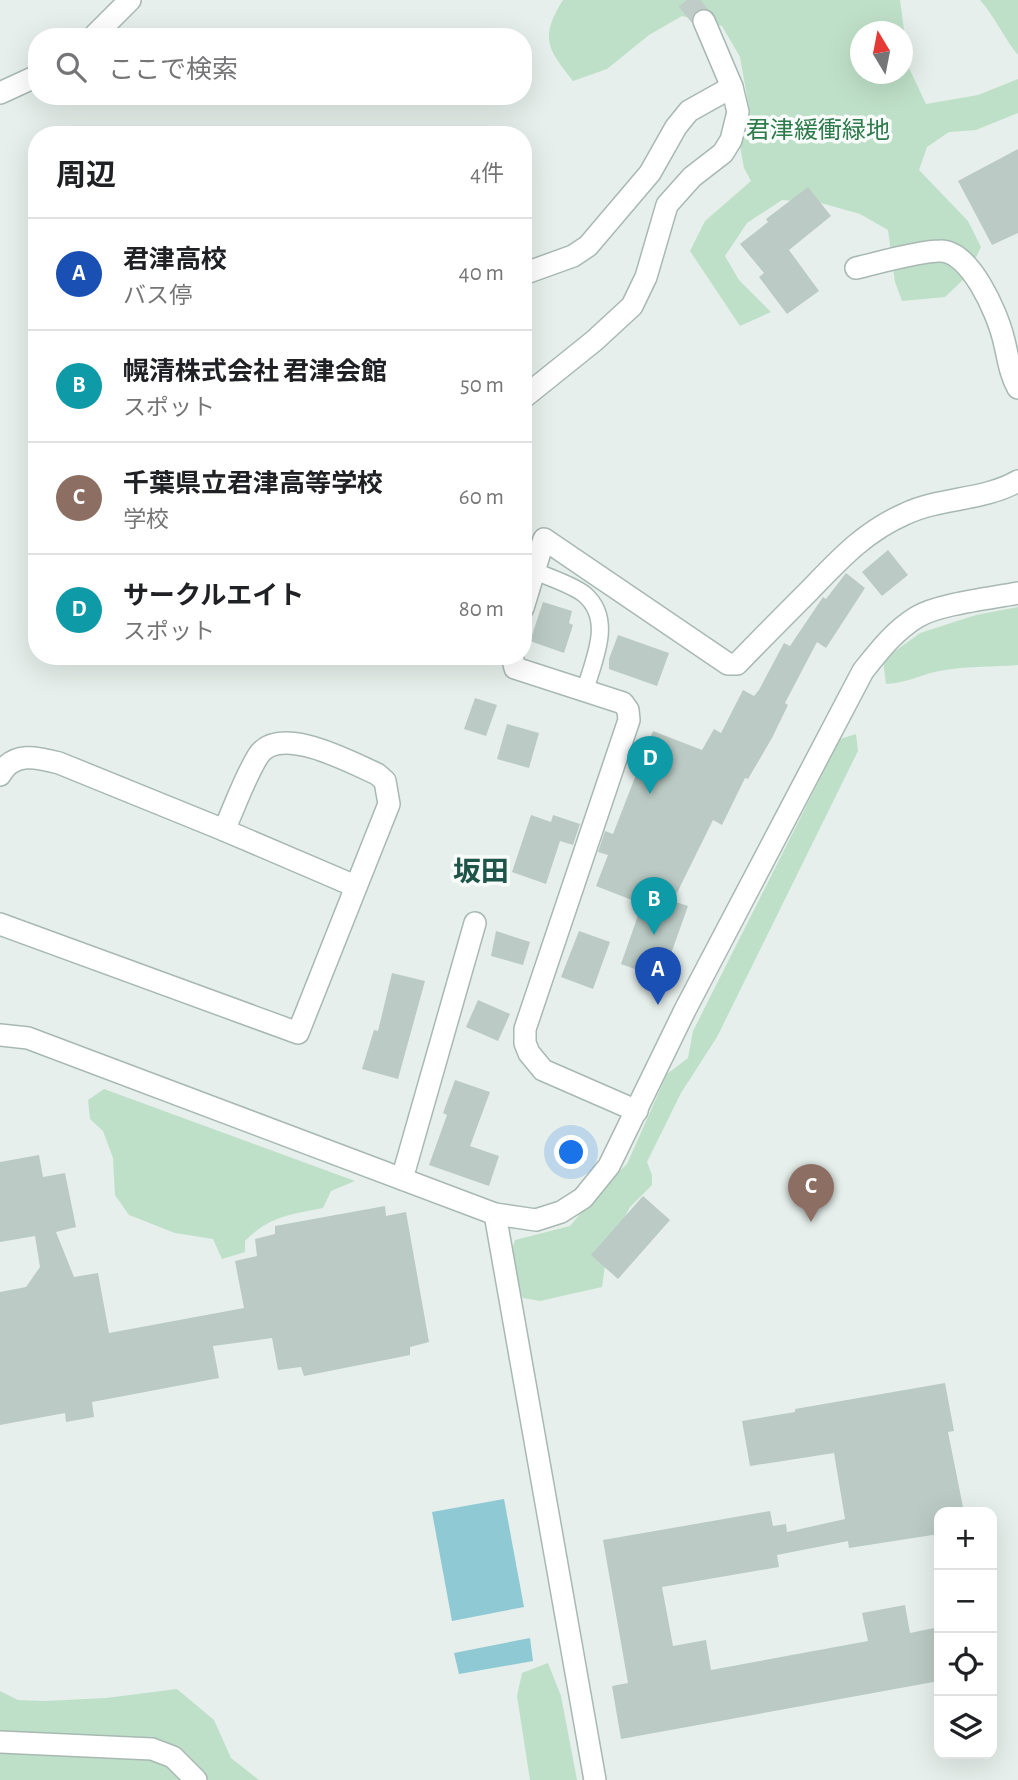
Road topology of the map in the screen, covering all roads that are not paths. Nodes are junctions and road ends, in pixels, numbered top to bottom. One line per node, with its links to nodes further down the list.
1 (130, 0): 3 (street)
2 (704, 21): 5 (street)
3 (102, 28)
4 (28, 80): 6 (street)
5 (732, 87): 8 (street); 10 (street)
6 (0, 93)
7 (856, 268): 9 (street)
8 (532, 271)
9 (1018, 388)
10 (532, 391)
11 (1018, 481): 12 (street)
12 (534, 571): 13 (street); 16 (lane)
13 (532, 578)
14 (1018, 593): 23 (street)
15 (514, 665): 16 (street)
16 (585, 690): 23 (street)
17 (0, 775): 18 (street)
18 (223, 830): 19 (street); 19 (street)
19 (355, 886): 21 (street)
20 (475, 923): 24 (street)
21 (0, 924)
22 (0, 1035): 24 (street)
23 (637, 1111): 25 (street)
24 (402, 1179): 25 (street)
25 (495, 1214): 28 (street)
26 (0, 1742): 27 (street)
27 (196, 1780)
28 (595, 1780)

